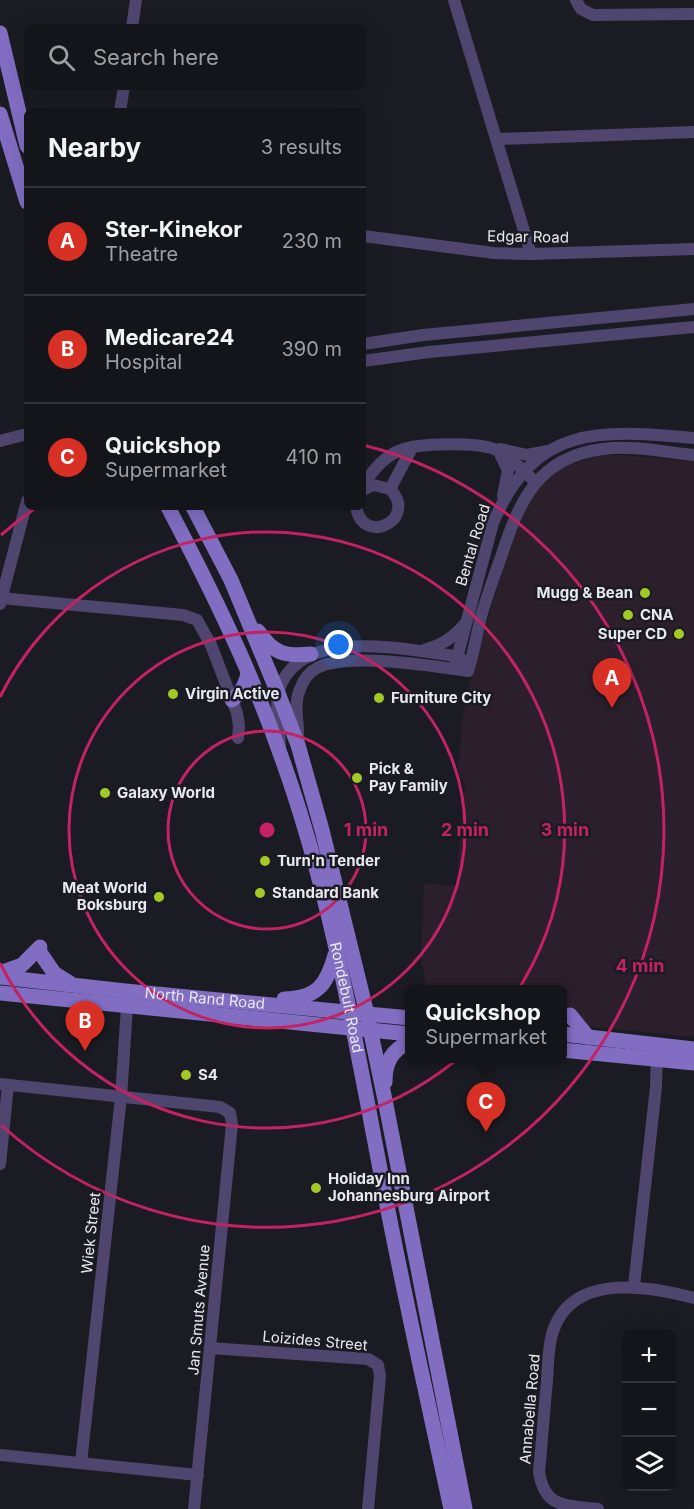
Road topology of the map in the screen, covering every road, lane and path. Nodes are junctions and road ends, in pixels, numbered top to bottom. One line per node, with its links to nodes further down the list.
1 (136, 0): 5 (street)
2 (454, 0): 12 (street)
3 (576, 0): 4 (street)
4 (694, 14)
5 (132, 24)
6 (0, 33): 11 (main road)
7 (124, 90): 8 (street)
8 (120, 108)
9 (0, 114): 13 (main road)
10 (694, 132): 12 (street)
11 (24, 133)
12 (498, 139): 16 (street)
13 (24, 192)
14 (366, 236): 16 (street, Edgar Road)
15 (694, 249): 16 (street, Edgar Road)
16 (531, 254)
17 (694, 309): 19 (street)
18 (694, 327): 20 (street)
19 (366, 344)
20 (366, 361)
21 (24, 435): 23 (street)
22 (694, 438): 26 (street, Bental Road)
23 (0, 441)
24 (412, 448): 25 (street); 30 (street); 32 (street)
25 (495, 450): 26 (street); 28 (street); 33 (street)
26 (549, 451): 28 (street, Bental Road)
27 (694, 455): 29 (street, Bental Road)
28 (525, 472): 29 (street); 33 (street, Bental Road)
29 (536, 482): 44 (street, Bental Road)
30 (366, 485)
31 (366, 488): 32 (street)
32 (390, 489): 37 (street)
33 (501, 503): 40 (street, Bental Road)
34 (25, 510): 38 (street)
35 (170, 510): 46 (main road, Rondebult Road)
36 (195, 510): 39 (main road, Rondebult Road)
37 (357, 510)
38 (1, 600): 48 (street)
39 (245, 614): 42 (main road); 47 (main road, Rondebult Road)
40 (468, 620): 41 (street); 43 (street, Bental Road)
41 (417, 652): 42 (street); 43 (street)
42 (311, 654): 47 (street)
43 (456, 656): 44 (street); 45 (street, Bental Road)
44 (469, 667): 45 (street)
45 (454, 669): 50 (street)
46 (248, 674): 48 (main road); 51 (main road, Rondebult Road)
47 (278, 693): 50 (main road, Rondebult Road); 51 (street)
48 (232, 700): 49 (street)
49 (238, 738)
50 (298, 745): 59 (main road, Rondebult Road)
51 (281, 754): 52 (main road, Rondebult Road)
52 (336, 953): 56 (main road); 58 (main road, Rondebult Road)
53 (0, 975): 54 (main road, North Rand Road); 54 (main road)
54 (74, 985): 56 (main road, North Rand Road)
55 (0, 993): 57 (main road, North Rand Road)
56 (246, 1002): 58 (main road, North Rand Road)
57 (128, 1007): 62 (main road, North Rand Road); 75 (street, Wiek Street)
58 (349, 1012): 59 (main road, North Rand Road); 63 (main road, Rondebult Road)
59 (367, 1014): 61 (main road, North Rand Road); 64 (main road, Rondebult Road)
60 (570, 1015): 67 (main road)
61 (405, 1018)
62 (314, 1026): 63 (main road, North Rand Road); 73 (main road)
63 (352, 1029): 64 (main road, North Rand Road); 73 (main road, Rondebult Road)
64 (370, 1030): 65 (main road, North Rand Road); 76 (main road, Rondebult Road)
65 (405, 1034)
66 (567, 1035): 67 (main road)
67 (588, 1037): 71 (main road)
68 (405, 1044): 76 (main road)
69 (694, 1049): 71 (main road)
70 (567, 1050): 71 (main road)
71 (657, 1053): 72 (main road); 78 (street)
72 (694, 1063)
73 (364, 1083): 86 (main road, Rondebult Road)
74 (4, 1085): 75 (street); 77 (street)
75 (121, 1097): 80 (street, Jan Smuts Avenue); 82 (street, Wiek Street)
76 (385, 1101): 87 (main road, Rondebult Road)
77 (0, 1164)
78 (634, 1286): 79 (street); 88 (street, Annabella Road)
79 (694, 1298)
80 (210, 1348): 83 (street, Jan Smuts Avenue); 85 (street, Loizides Street)
81 (0, 1455): 82 (street)
82 (81, 1463): 83 (street)
83 (198, 1474): 84 (street, Jan Smuts Avenue)
84 (194, 1509)
85 (368, 1509)
86 (451, 1509)
87 (465, 1509)
88 (598, 1509)

